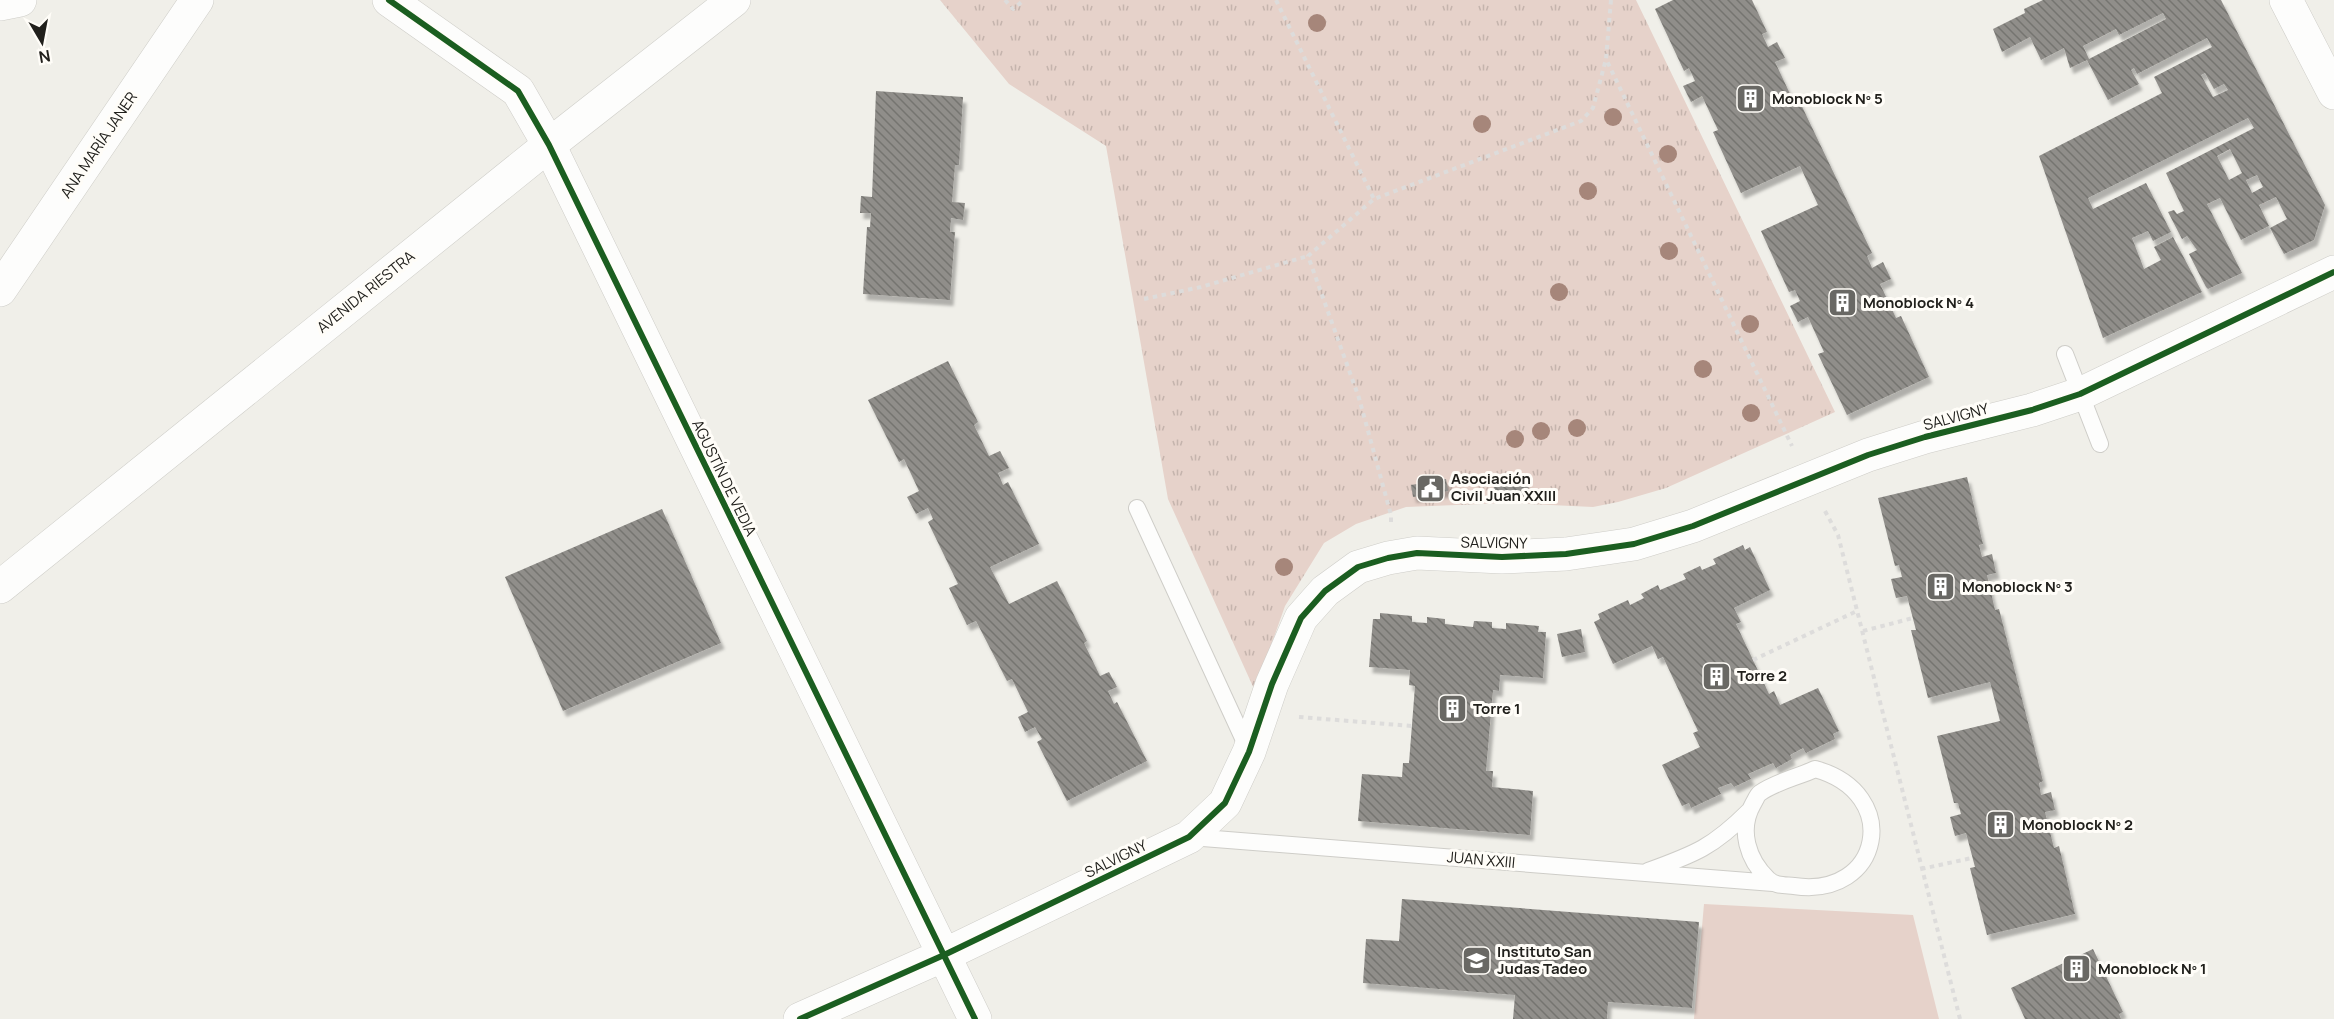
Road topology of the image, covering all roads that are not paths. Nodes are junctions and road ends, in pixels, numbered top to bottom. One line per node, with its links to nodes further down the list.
1 (20, 0): 6 (street)
2 (197, 0): 10 (street, ANA MARÍA JANER)
3 (389, 0): 8 (street, AGUSTÍN DE VEDIA)
4 (734, 0): 8 (street, AVENIDA RIESTRA)
5 (2286, 0): 7 (street)
6 (0, 4)
7 (2334, 93)
8 (549, 145): 15 (street, AVENIDA RIESTRA); 21 (street, AGUSTÍN DE VEDIA)
9 (2334, 272): 12 (street, SALVIGNY)
10 (0, 290)
11 (2065, 354): 12 (lane)
12 (2080, 394): 13 (lane); 16 (street, SALVIGNY)
13 (2100, 444)
14 (1137, 508): 16 (lane)
15 (0, 587)
16 (1250, 752): 18 (street, SALVIGNY)
17 (1749, 811): 19 (lane); 20 (lane); 20 (lane)
18 (1189, 837): 19 (lane, JUAN XXIII); 21 (street, SALVIGNY)
19 (1642, 873): 20 (lane, JUAN XXIII)
20 (1773, 884)
21 (944, 954): 22 (street, SALVIGNY); 23 (street, AGUSTÍN DE VEDIA)
22 (800, 1019)
23 (975, 1019)

